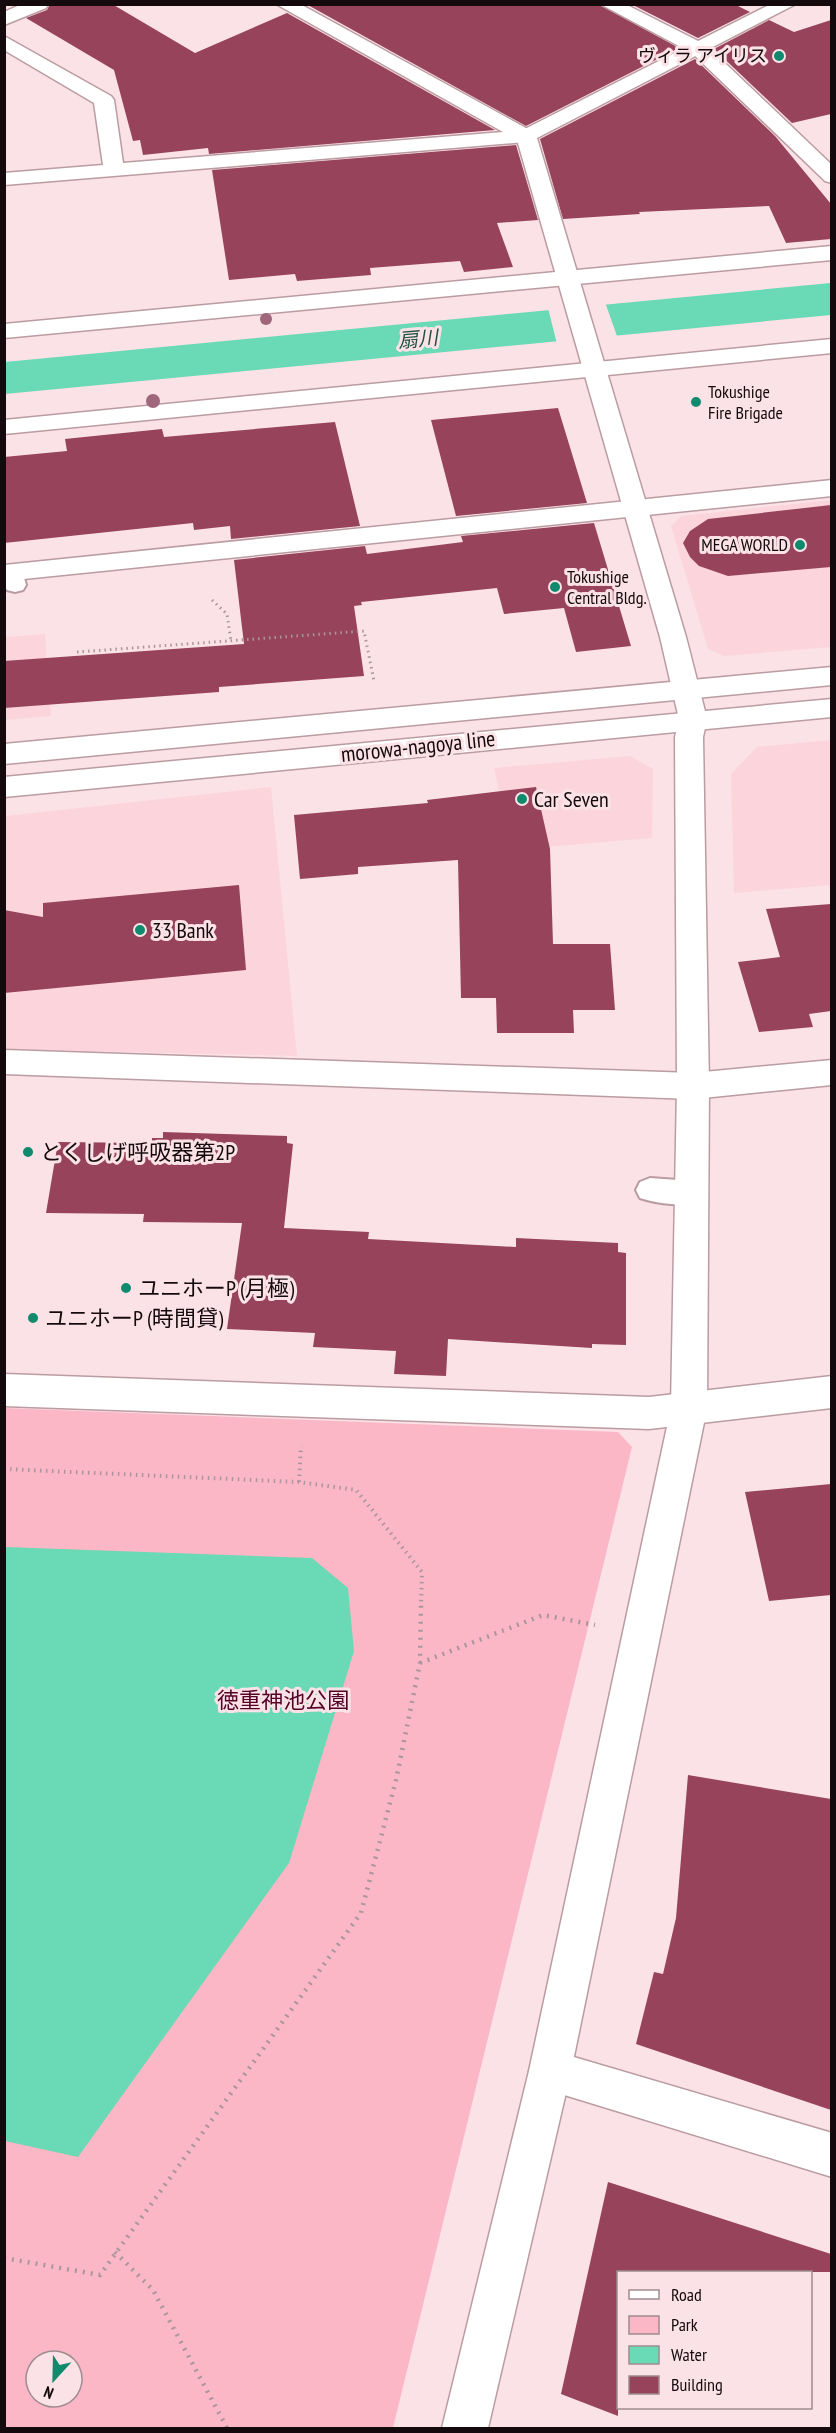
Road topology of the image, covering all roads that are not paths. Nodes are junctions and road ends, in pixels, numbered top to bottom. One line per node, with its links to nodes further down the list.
1 (39, 4): 5 (street)
2 (285, 4): 8 (street)
3 (609, 4): 7 (street)
4 (787, 4): 7 (street)
5 (4, 19)
6 (4, 42): 9 (street)
7 (699, 49): 8 (street); 10 (street)
8 (526, 136): 9 (street); 13 (street)
9 (114, 170): 11 (street)
10 (831, 177)
11 (4, 179)
12 (831, 253): 13 (street)
13 (567, 278): 14 (street); 16 (street)
14 (4, 331)
15 (831, 346): 16 (street)
16 (594, 369): 17 (street); 19 (street)
17 (4, 427)
18 (831, 488): 19 (street)
19 (635, 509): 20 (street); 22 (street)
20 (11, 577)
21 (831, 676): 22 (street, morowa-nagoya line)
22 (690, 704): 23 (street, morowa-nagoya line); 24 (street, morowa-nagoya line); 25 (street, morowa-nagoya line); 28 (street)
23 (831, 708)
24 (4, 754)
25 (4, 787)
26 (4, 1062): 28 (street)
27 (831, 1072): 28 (street)
28 (693, 1086): 30 (street)
29 (650, 1190): 30 (lane)
30 (692, 1193): 33 (street)
31 (4, 1390): 33 (street)
32 (831, 1392): 33 (street)
33 (689, 1408): 34 (street)
34 (550, 2072): 35 (street); 36 (street)
35 (831, 2155)
36 (465, 2428)

